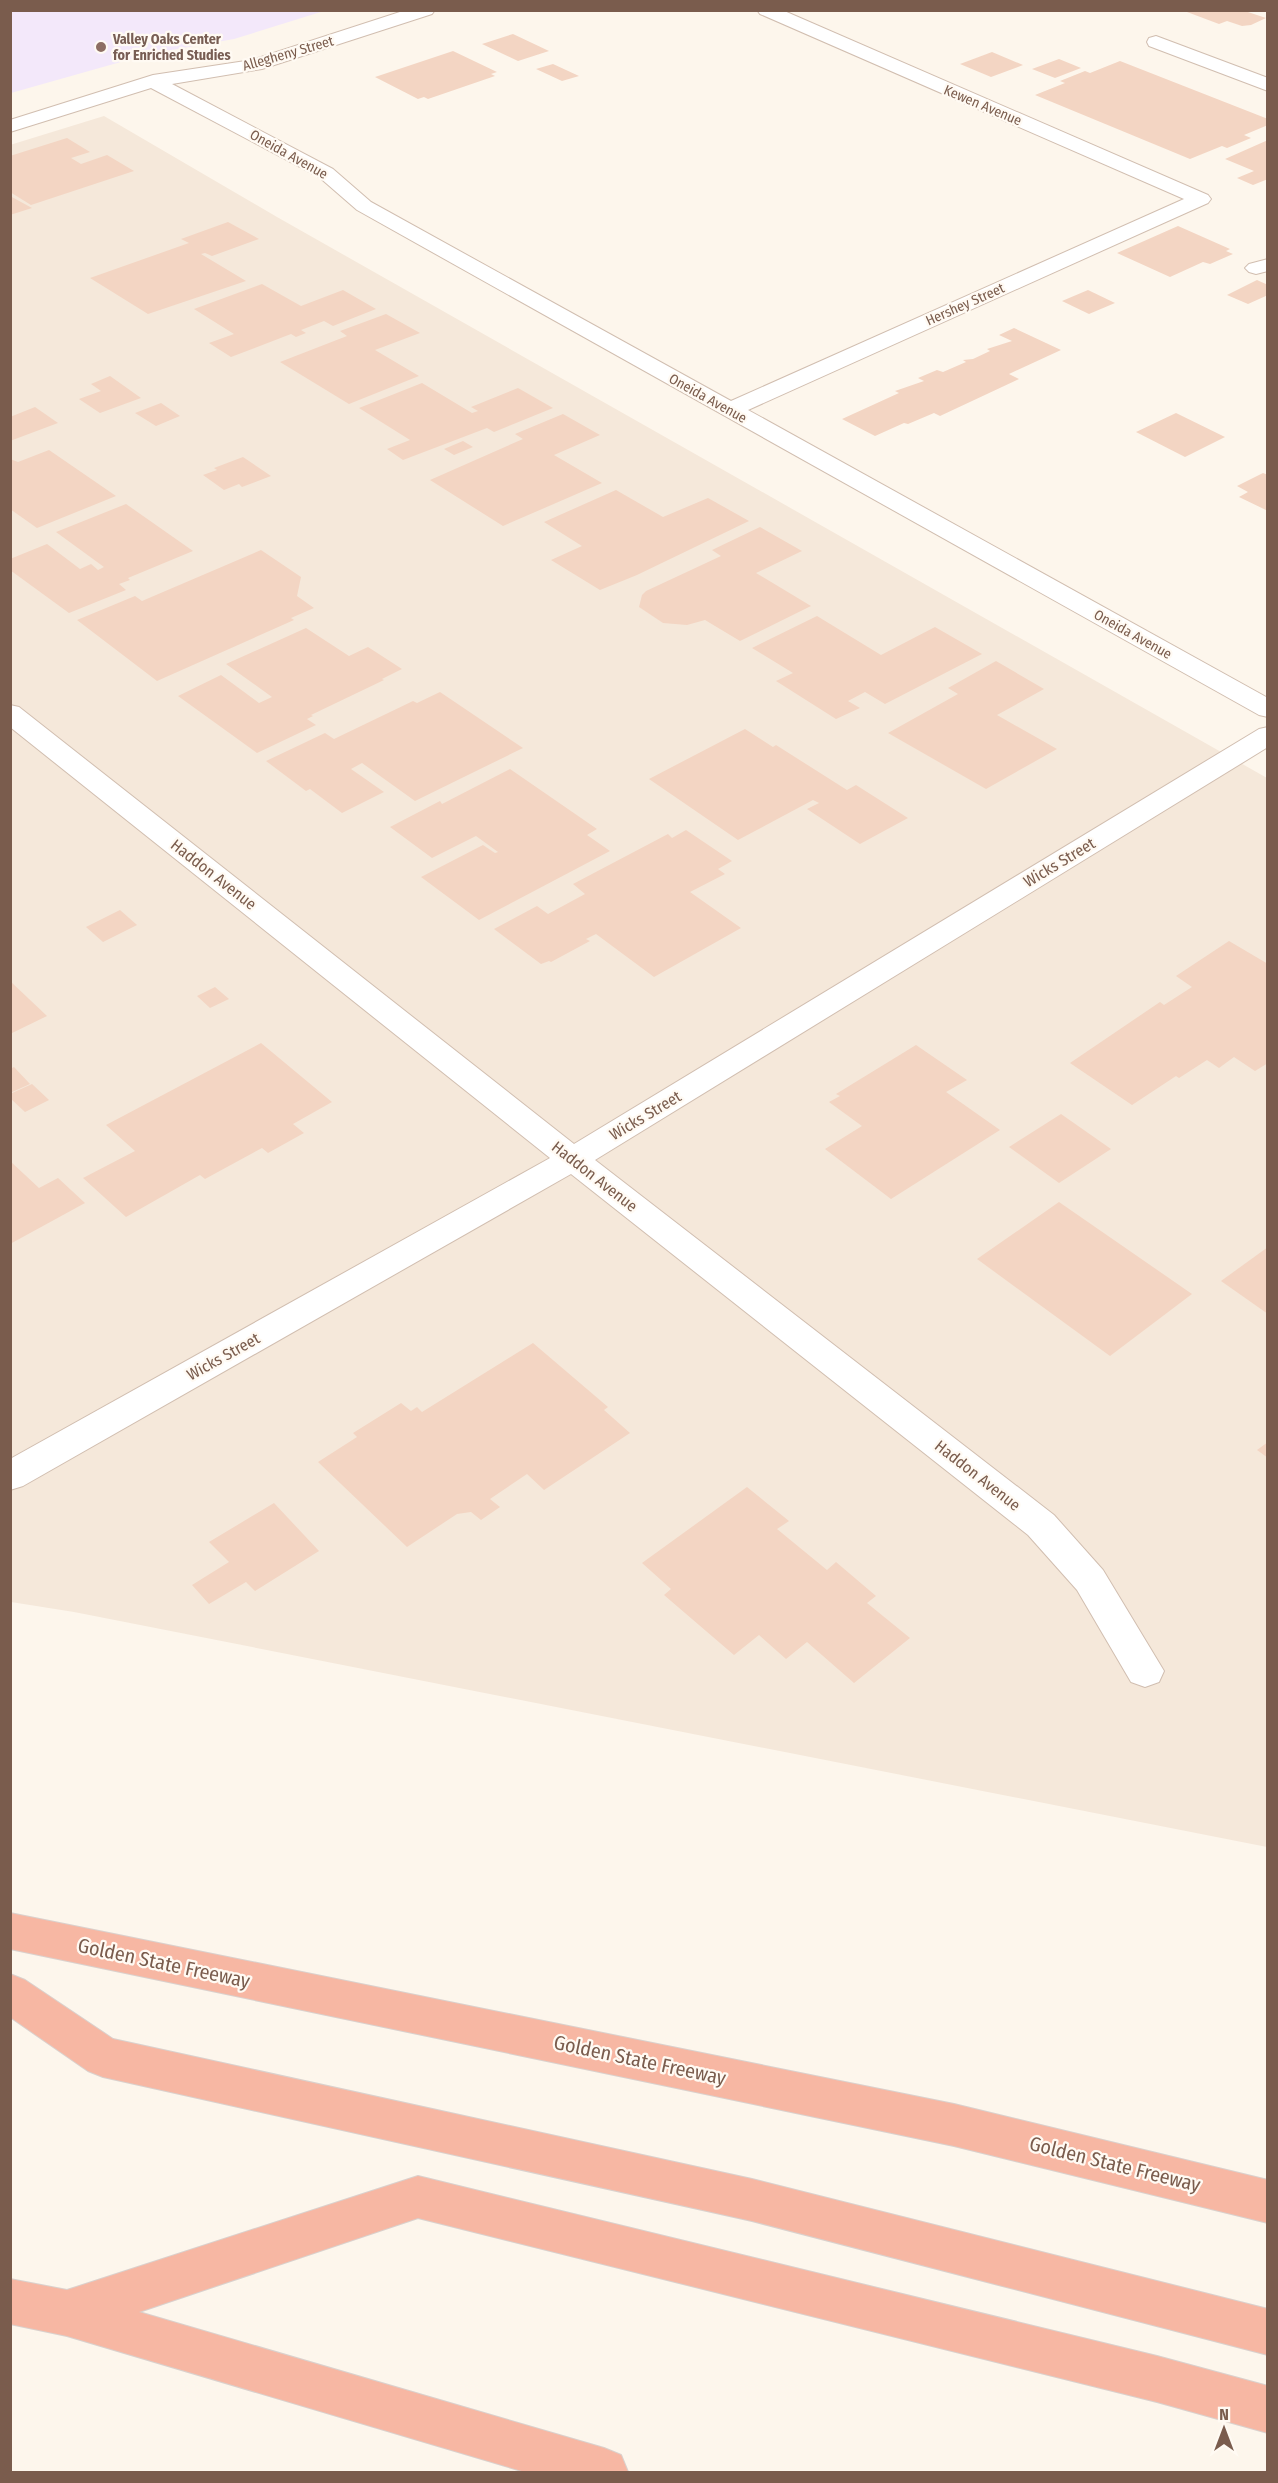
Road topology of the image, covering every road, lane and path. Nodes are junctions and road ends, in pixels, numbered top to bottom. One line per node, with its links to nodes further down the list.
1 (426, 10): 4 (street, Allegheny Street)
2 (766, 10): 7 (street, Kewen Avenue)
3 (1156, 42): 5 (street)
4 (153, 81): 6 (street, Allegheny Street); 8 (street, Oneida Avenue)
5 (1268, 85)
6 (10, 126)
7 (1201, 199): 8 (street, Hershey Street)
8 (729, 410): 9 (street, Oneida Avenue)
9 (1268, 709)
10 (10, 713): 12 (street, Haddon Avenue)
11 (1268, 735): 12 (street, Wicks Street)
12 (573, 1159): 13 (street, Wicks Street); 14 (street, Haddon Avenue)
13 (10, 1476)
14 (1145, 1671)
15 (10, 1931): 17 (highway, Golden State Freeway)
16 (10, 1993): 20 (highway)
17 (1268, 2202)
18 (10, 2301): 19 (highway)
19 (67, 2313): 21 (highway); 22 (highway)
20 (1268, 2332)
21 (1268, 2410)
22 (604, 2472)

